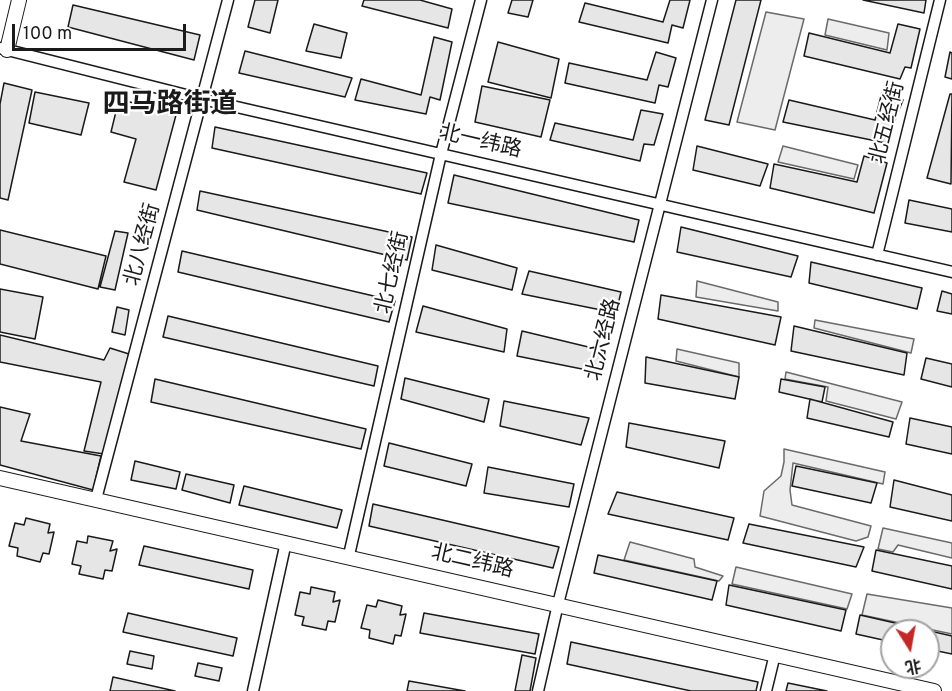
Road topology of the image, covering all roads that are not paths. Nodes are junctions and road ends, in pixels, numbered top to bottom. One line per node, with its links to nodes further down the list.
1 (19, 0): 6 (street)
2 (228, 0): 7 (street, 北八经街)
3 (481, 0): 8 (street, 北七经街)
4 (712, 0): 9 (street, 北六经路)
5 (940, 0): 10 (street, 北五经街)
6 (4, 49): 7 (street, 北一纬路)
7 (202, 99): 8 (street, 北一纬路); 13 (street, 北八经街)
8 (441, 154): 9 (street, 北一纬路); 15 (street, 北七经街)
9 (659, 205): 10 (street, 北一纬路); 16 (street, 北六经路)
10 (877, 255): 11 (street, 北一纬路)
11 (952, 272)
12 (0, 478): 13 (street, 北二纬路)
13 (96, 499): 14 (street, 北二纬路)
14 (286, 542): 15 (street, 北二纬路); 18 (street)
15 (349, 555): 16 (street, 北二纬路)
16 (558, 604): 17 (street, 北二纬路); 19 (street, 北六经路)
17 (775, 654): 20 (street); 21 (street, 北二纬路)
18 (253, 691)
19 (538, 691)
20 (766, 691)
21 (934, 691)

